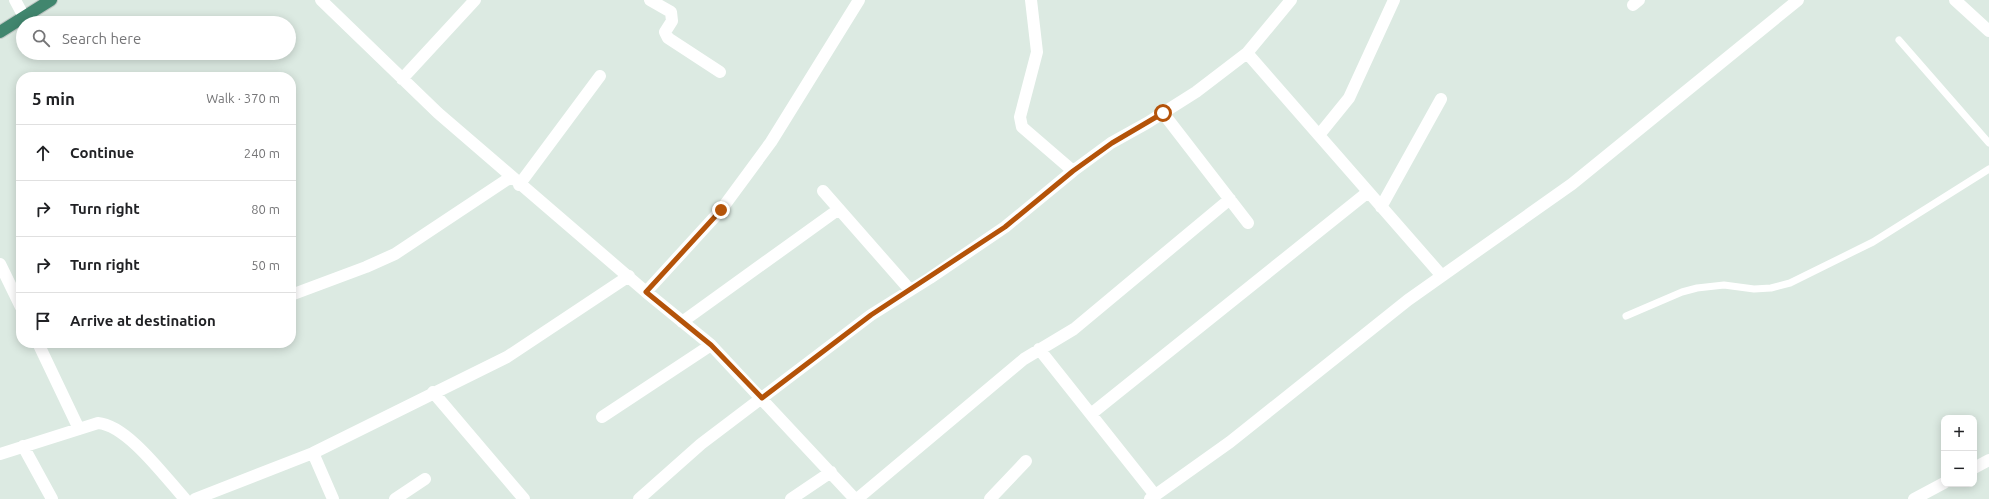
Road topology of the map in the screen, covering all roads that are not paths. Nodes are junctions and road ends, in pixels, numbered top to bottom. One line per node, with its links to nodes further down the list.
1 (15, 0): 12 (street)
2 (51, 0): 13 (highway)
3 (321, 0): 21 (street)
4 (475, 0): 21 (street)
5 (650, 0): 19 (street)
6 (859, 0): 39 (street)
7 (1031, 0): 27 (street)
8 (1291, 0): 18 (street)
9 (1394, 0): 24 (street)
10 (1798, 0): 37 (street)
11 (1959, 1): 15 (street)
12 (23, 16)
13 (26, 16)
14 (16, 22): 16 (highway)
15 (1989, 31)
16 (0, 32)
17 (1899, 40): 25 (lane)
18 (1247, 53): 23 (street); 24 (street)
19 (720, 72)
20 (600, 76): 28 (street)
21 (402, 79): 28 (street)
22 (1441, 98): 32 (street)
23 (1163, 113): 27 (street); 31 (street)
24 (1319, 135): 30 (street)
25 (1989, 143)
26 (1989, 169): 42 (lane)
27 (1073, 171): 38 (street)
28 (515, 181): 36 (street); 40 (street)
29 (824, 190): 33 (street)
30 (1368, 192): 32 (street); 49 (street)
31 (1230, 199): 34 (street); 46 (street)
32 (1381, 207): 37 (street)
33 (839, 208): 38 (street); 43 (street)
34 (1248, 223)
35 (0, 264): 41 (street)
36 (629, 276): 39 (street); 47 (street)
37 (1442, 276): 61 (street)
38 (910, 290): 48 (street)
39 (646, 292): 43 (street)
40 (296, 293)
41 (16, 297)
42 (1626, 316)
43 (682, 322): 44 (street)
44 (711, 345): 48 (street); 50 (street)
45 (40, 348): 51 (street)
46 (1039, 349): 49 (street); 70 (street)
47 (433, 392): 53 (street); 67 (street)
48 (762, 398): 58 (street); 68 (street)
49 (1091, 414): 61 (street)
50 (602, 417)
51 (79, 429): 52 (street); 63 (street)
52 (23, 446): 54 (street); 62 (street)
53 (313, 453): 64 (street); 65 (street)
54 (0, 454)
55 (1989, 460): 57 (street)
56 (1026, 461): 71 (street)
57 (1977, 466)
58 (831, 472): 69 (street); 70 (street)
59 (425, 480): 66 (street)
60 (1941, 485): 72 (street)
61 (1153, 497)
62 (52, 499)
63 (185, 499)
64 (195, 499)
65 (333, 499)
66 (395, 499)
67 (524, 499)
68 (639, 499)
69 (791, 499)
70 (856, 499)
71 (990, 499)
72 (1914, 499)

